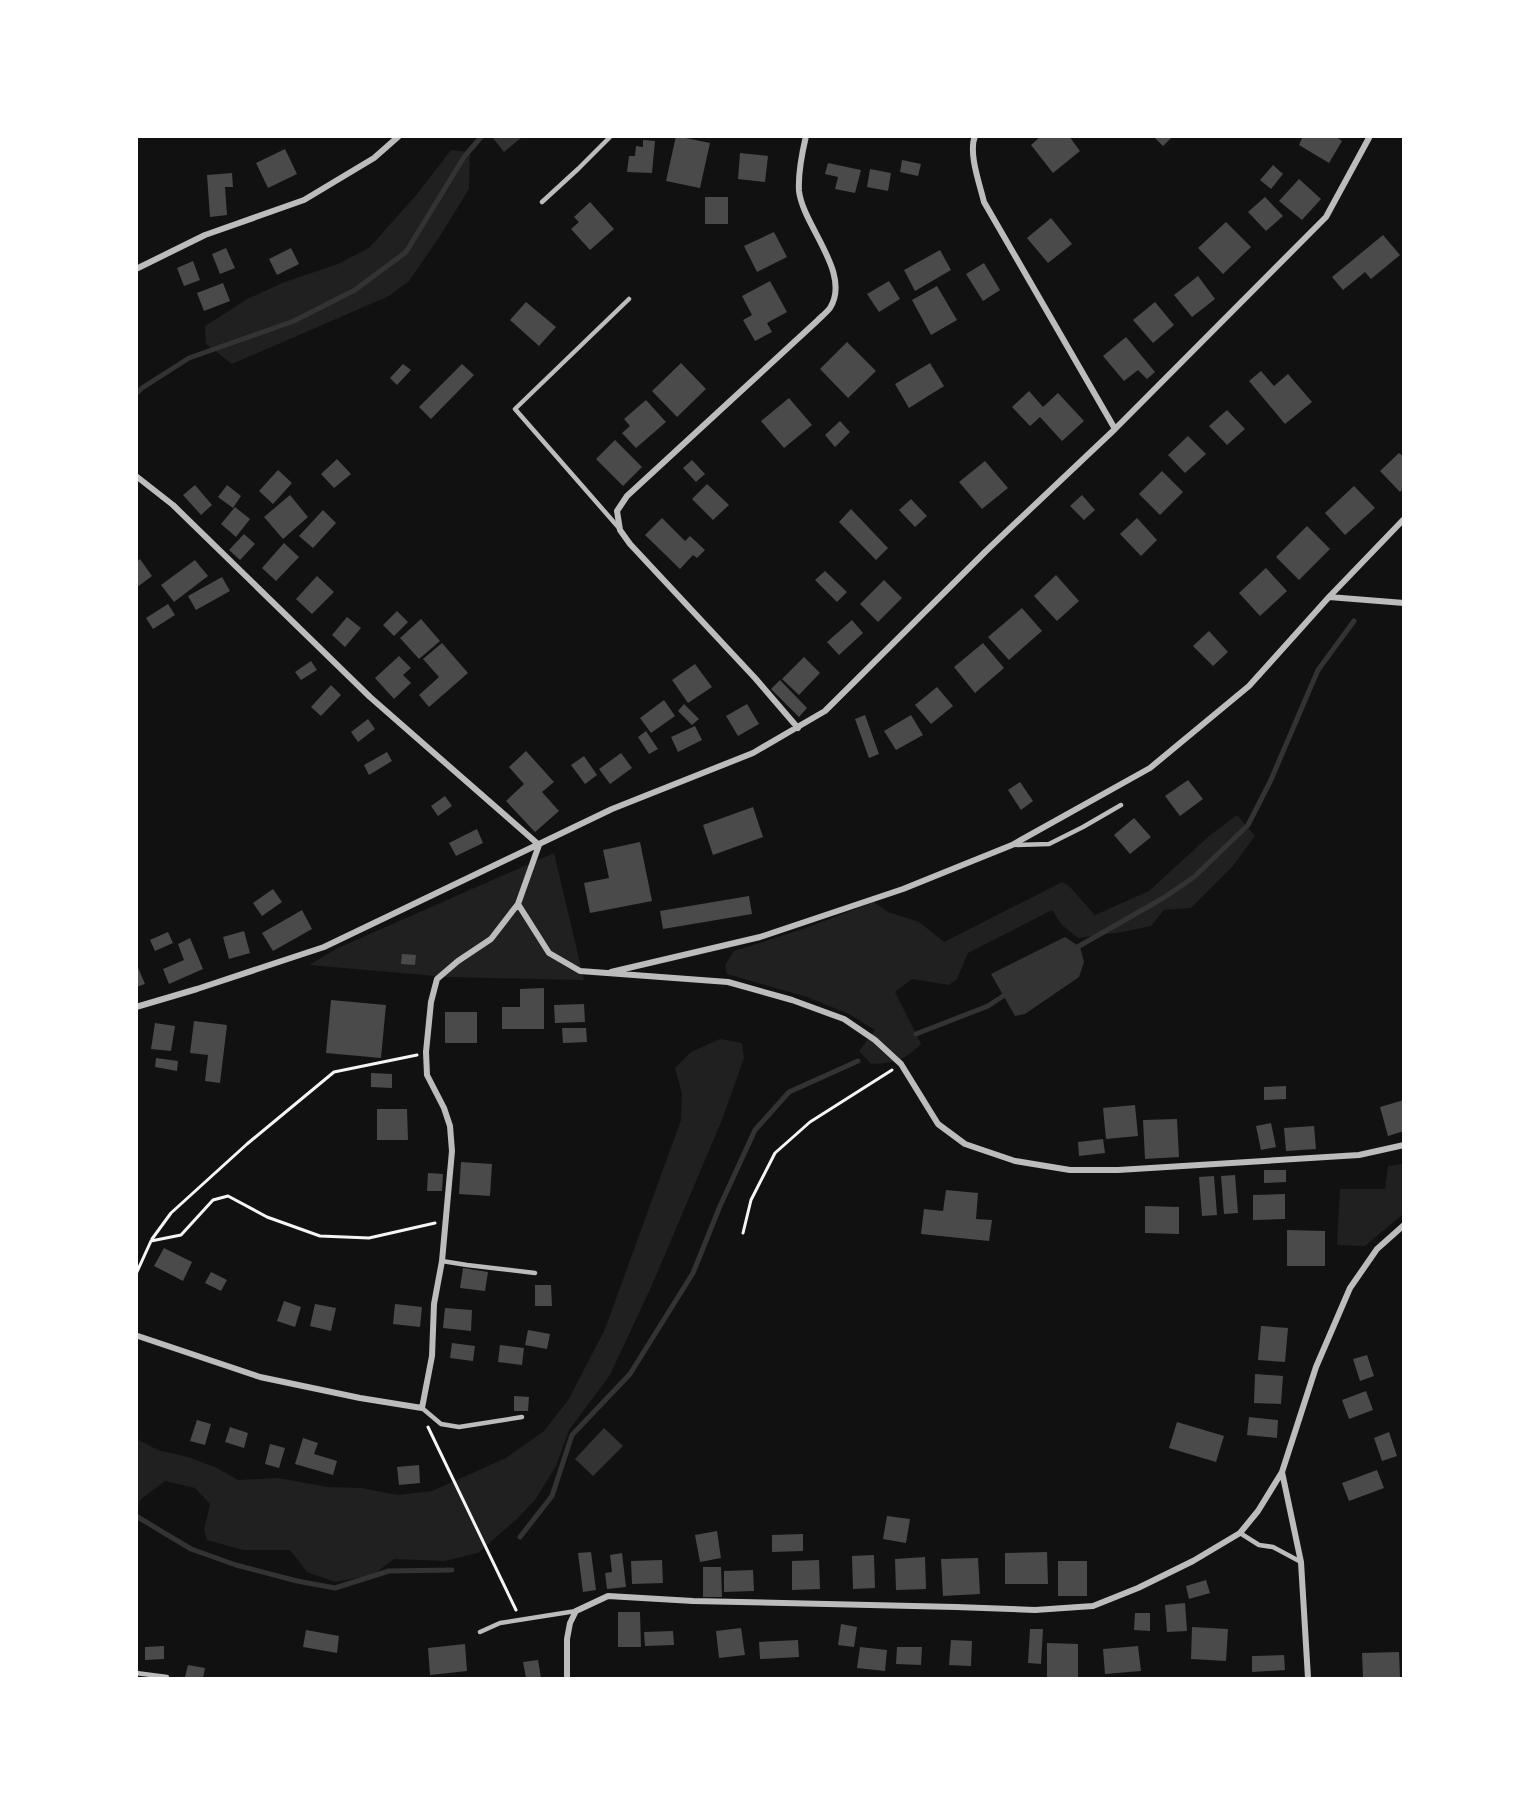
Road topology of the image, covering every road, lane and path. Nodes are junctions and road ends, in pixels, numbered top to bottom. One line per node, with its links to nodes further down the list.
1 (399, 136): 7 (street)
2 (610, 136): 6 (lane)
3 (806, 136): 12 (street)
4 (975, 136): 9 (street)
5 (1370, 136): 9 (street)
6 (542, 202)
7 (136, 269)
8 (629, 299): 12 (lane)
9 (1115, 429): 15 (street)
10 (136, 476): 17 (street)
11 (1404, 519): 13 (street)
12 (620, 530): 15 (street)
13 (1329, 597): 14 (street); 18 (street)
14 (1404, 603)
15 (798, 728): 17 (street)
16 (1121, 805): 18 (lane)
17 (538, 845): 19 (street); 21 (street)
18 (1012, 845): 20 (street)
19 (518, 904): 20 (street); 22 (street)
20 (605, 973): 23 (street)
21 (136, 1007)
22 (426, 1053): 25 (street); 28 (path)
23 (901, 1064): 24 (street); 27 (path)
24 (1404, 1145)
25 (446, 1220): 28 (path); 29 (street)
26 (1404, 1225): 35 (street)
27 (743, 1233)
28 (151, 1241): 31 (path)
29 (442, 1261): 30 (lane); 33 (street)
30 (535, 1273)
31 (136, 1274)
32 (138, 1336): 33 (street)
33 (422, 1408): 34 (lane); 39 (path)
34 (522, 1417)
35 (1282, 1472): 36 (street); 37 (street)
36 (1240, 1533): 37 (lane); 38 (street)
37 (1302, 1562): 44 (street)
38 (576, 1611): 39 (lane); 43 (street)
39 (522, 1621): 40 (lane)
40 (480, 1632)
41 (136, 1673): 42 (lane)
42 (167, 1677)
43 (567, 1678)
44 (1308, 1678)

